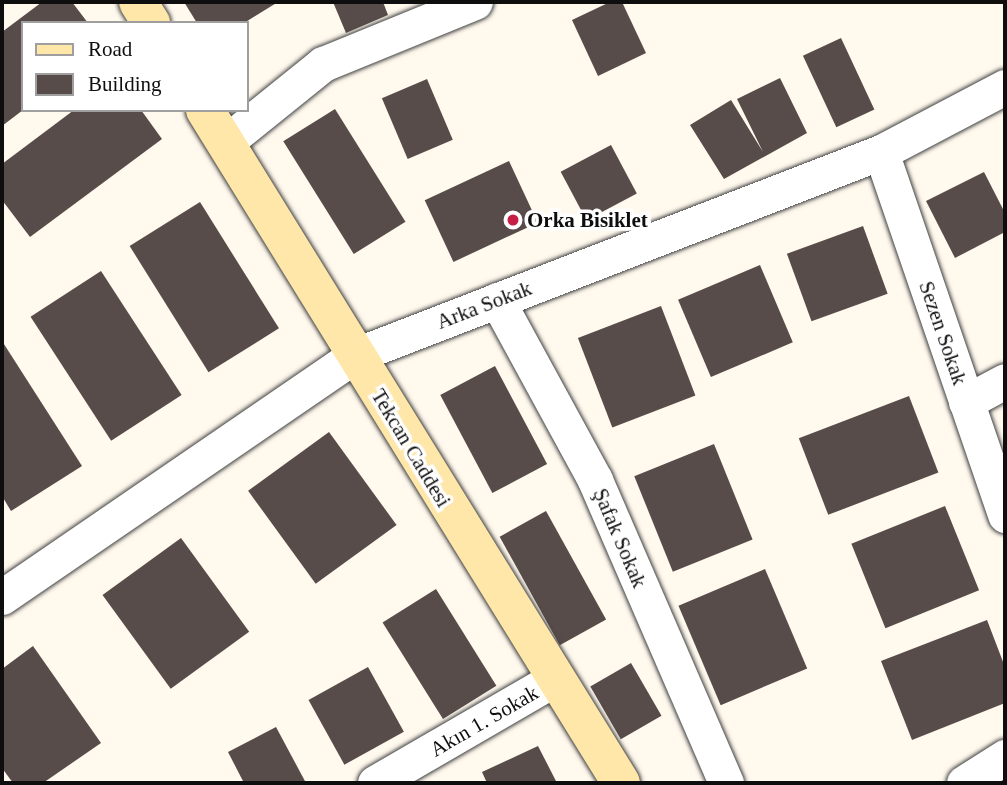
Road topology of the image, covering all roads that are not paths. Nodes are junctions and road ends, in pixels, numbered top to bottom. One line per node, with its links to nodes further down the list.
1 (138, 2): 3 (street)
2 (475, 2): 6 (street)
3 (150, 21)
4 (1005, 87): 7 (street, Arka Sokak)
5 (206, 112): 6 (street, Tekcan Caddesi)
6 (225, 143): 9 (street, Tekcan Caddesi)
7 (881, 152): 8 (street, Arka Sokak); 11 (street, Sezen Sokak)
8 (498, 300): 9 (street, Arka Sokak); 18 (street, Şafak Sokak)
9 (356, 355): 13 (street, Arka Sokak); 14 (street, Tekcan Caddesi)
10 (1005, 381): 11 (street)
11 (966, 402): 12 (street, Sezen Sokak)
12 (1005, 515)
13 (3, 592)
14 (556, 678): 16 (street, Akın 1. Sokak); 17 (street, Tekcan Caddesi)
15 (1005, 757): 19 (street)
16 (375, 783)
17 (621, 783)
18 (726, 783)
19 (964, 783)

